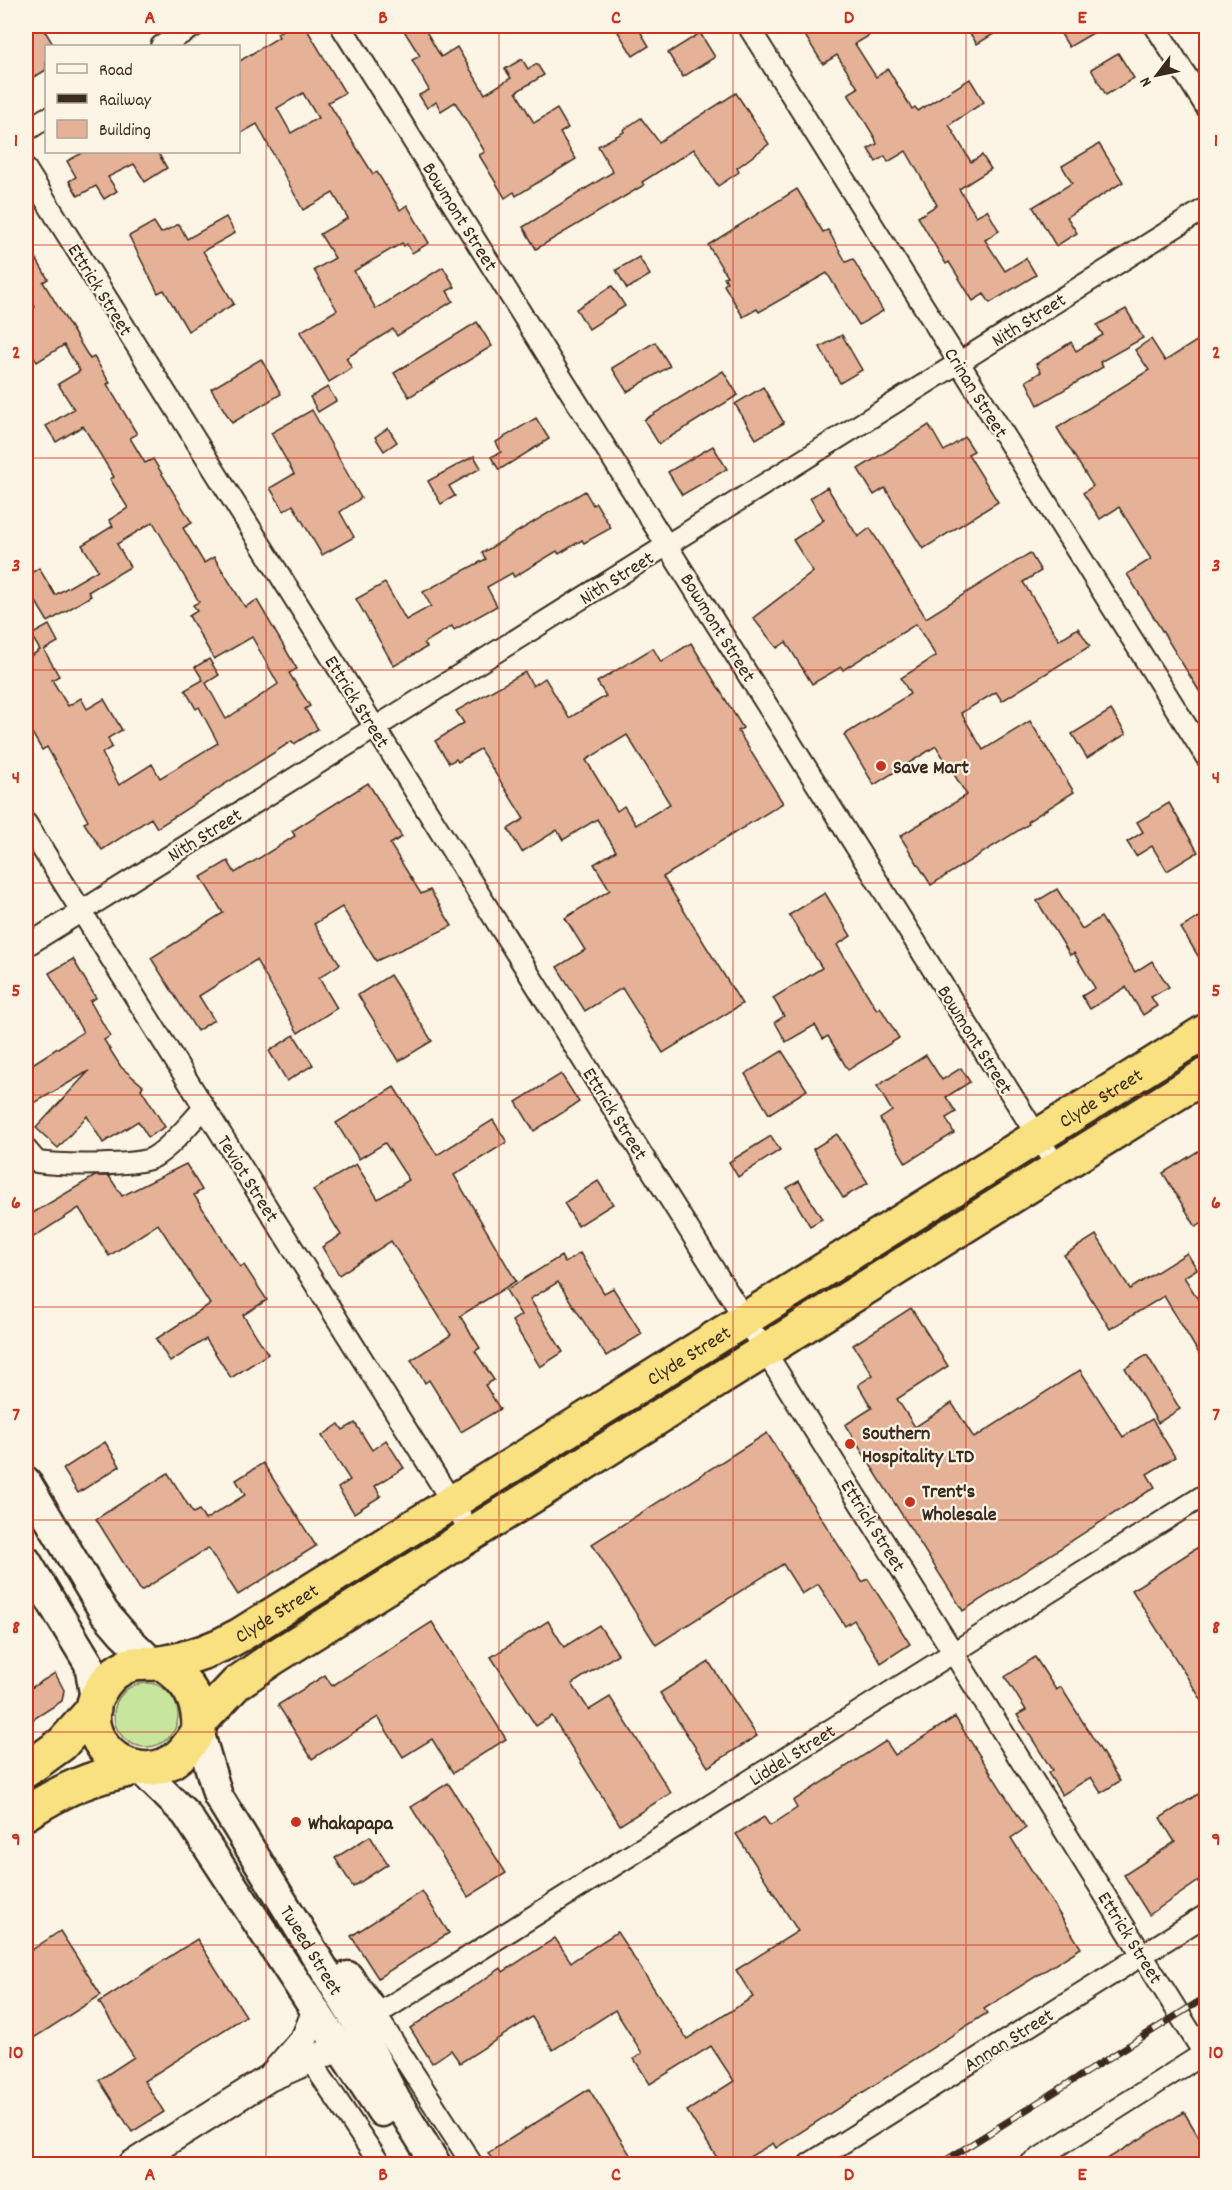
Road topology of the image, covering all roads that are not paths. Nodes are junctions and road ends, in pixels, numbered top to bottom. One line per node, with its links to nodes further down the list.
1 (195, 26): 5 (street)
2 (342, 26): 12 (street, Bowmont Street)
3 (748, 26): 11 (street, Crinan Street)
4 (1155, 26): 6 (street)
5 (163, 45)
6 (1206, 107)
7 (45, 119): 8 (street)
8 (26, 131)
9 (26, 169): 13 (street, Ettrick Street)
10 (1206, 208): 11 (street, Nith Street)
11 (959, 363): 12 (street, Nith Street); 14 (street, Crinan Street)
12 (668, 544): 13 (street, Nith Street); 21 (street, Bowmont Street)
13 (374, 727): 16 (street, Nith Street); 24 (street, Ettrick Street)
14 (1206, 758)
15 (26, 823): 16 (street, Teviot Street)
16 (80, 911): 17 (street, Nith Street); 20 (street, Teviot Street)
17 (26, 945)
18 (1206, 1031): 21 (highway, Clyde Street)
19 (1206, 1075): 23 (highway, Clyde Street)
20 (204, 1108): 22 (street); 28 (street, Teviot Street)
21 (1038, 1137): 23 (street, Bowmont Street); 24 (highway, Clyde Street)
22 (26, 1149)
23 (1058, 1169): 25 (highway, Clyde Street)
24 (745, 1320): 25 (street, Ettrick Street); 28 (highway, Clyde Street)
25 (765, 1352): 29 (highway, Clyde Street); 31 (street, Ettrick Street)
26 (26, 1482): 32 (main road)
27 (1206, 1494): 31 (street, Liddel Street)
28 (453, 1503): 29 (street, Teviot Street); 32 (highway, Clyde Street)
29 (472, 1534): 34 (highway, Clyde Street)
30 (26, 1560): 33 (main road)
31 (954, 1652): 40 (street, Ettrick Street); 42 (street, Liddel Street)
32 (158, 1664): 33 (highway, Clyde Street); 34 (highway)
33 (94, 1704): 35 (highway); 36 (highway, Clyde Street)
34 (199, 1727): 35 (highway, Clyde Street); 39 (main road, Tweed Street)
35 (137, 1769): 37 (highway, Clyde Street); 41 (main road, Tweed Street)
36 (26, 1770)
37 (26, 1814)
38 (1206, 1915): 40 (street, Annan Street)
39 (302, 1931): 42 (main road); 43 (main road); 47 (main road, Tweed Street)
40 (1142, 1955): 44 (street, Ettrick Street); 52 (street, Annan Street)
41 (316, 2010): 43 (main road, Tweed Street); 46 (street)
42 (376, 2015): 51 (street)
43 (341, 2047): 45 (street); 47 (main road, Tweed Street)
44 (1206, 2054): 53 (street)
45 (313, 2060): 46 (street); 49 (street)
46 (269, 2078): 48 (street)
47 (411, 2146): 50 (main road, Tweed Street)
48 (132, 2164)
49 (380, 2164)
50 (436, 2164)
51 (472, 2164)
52 (809, 2164)
53 (1030, 2164)

